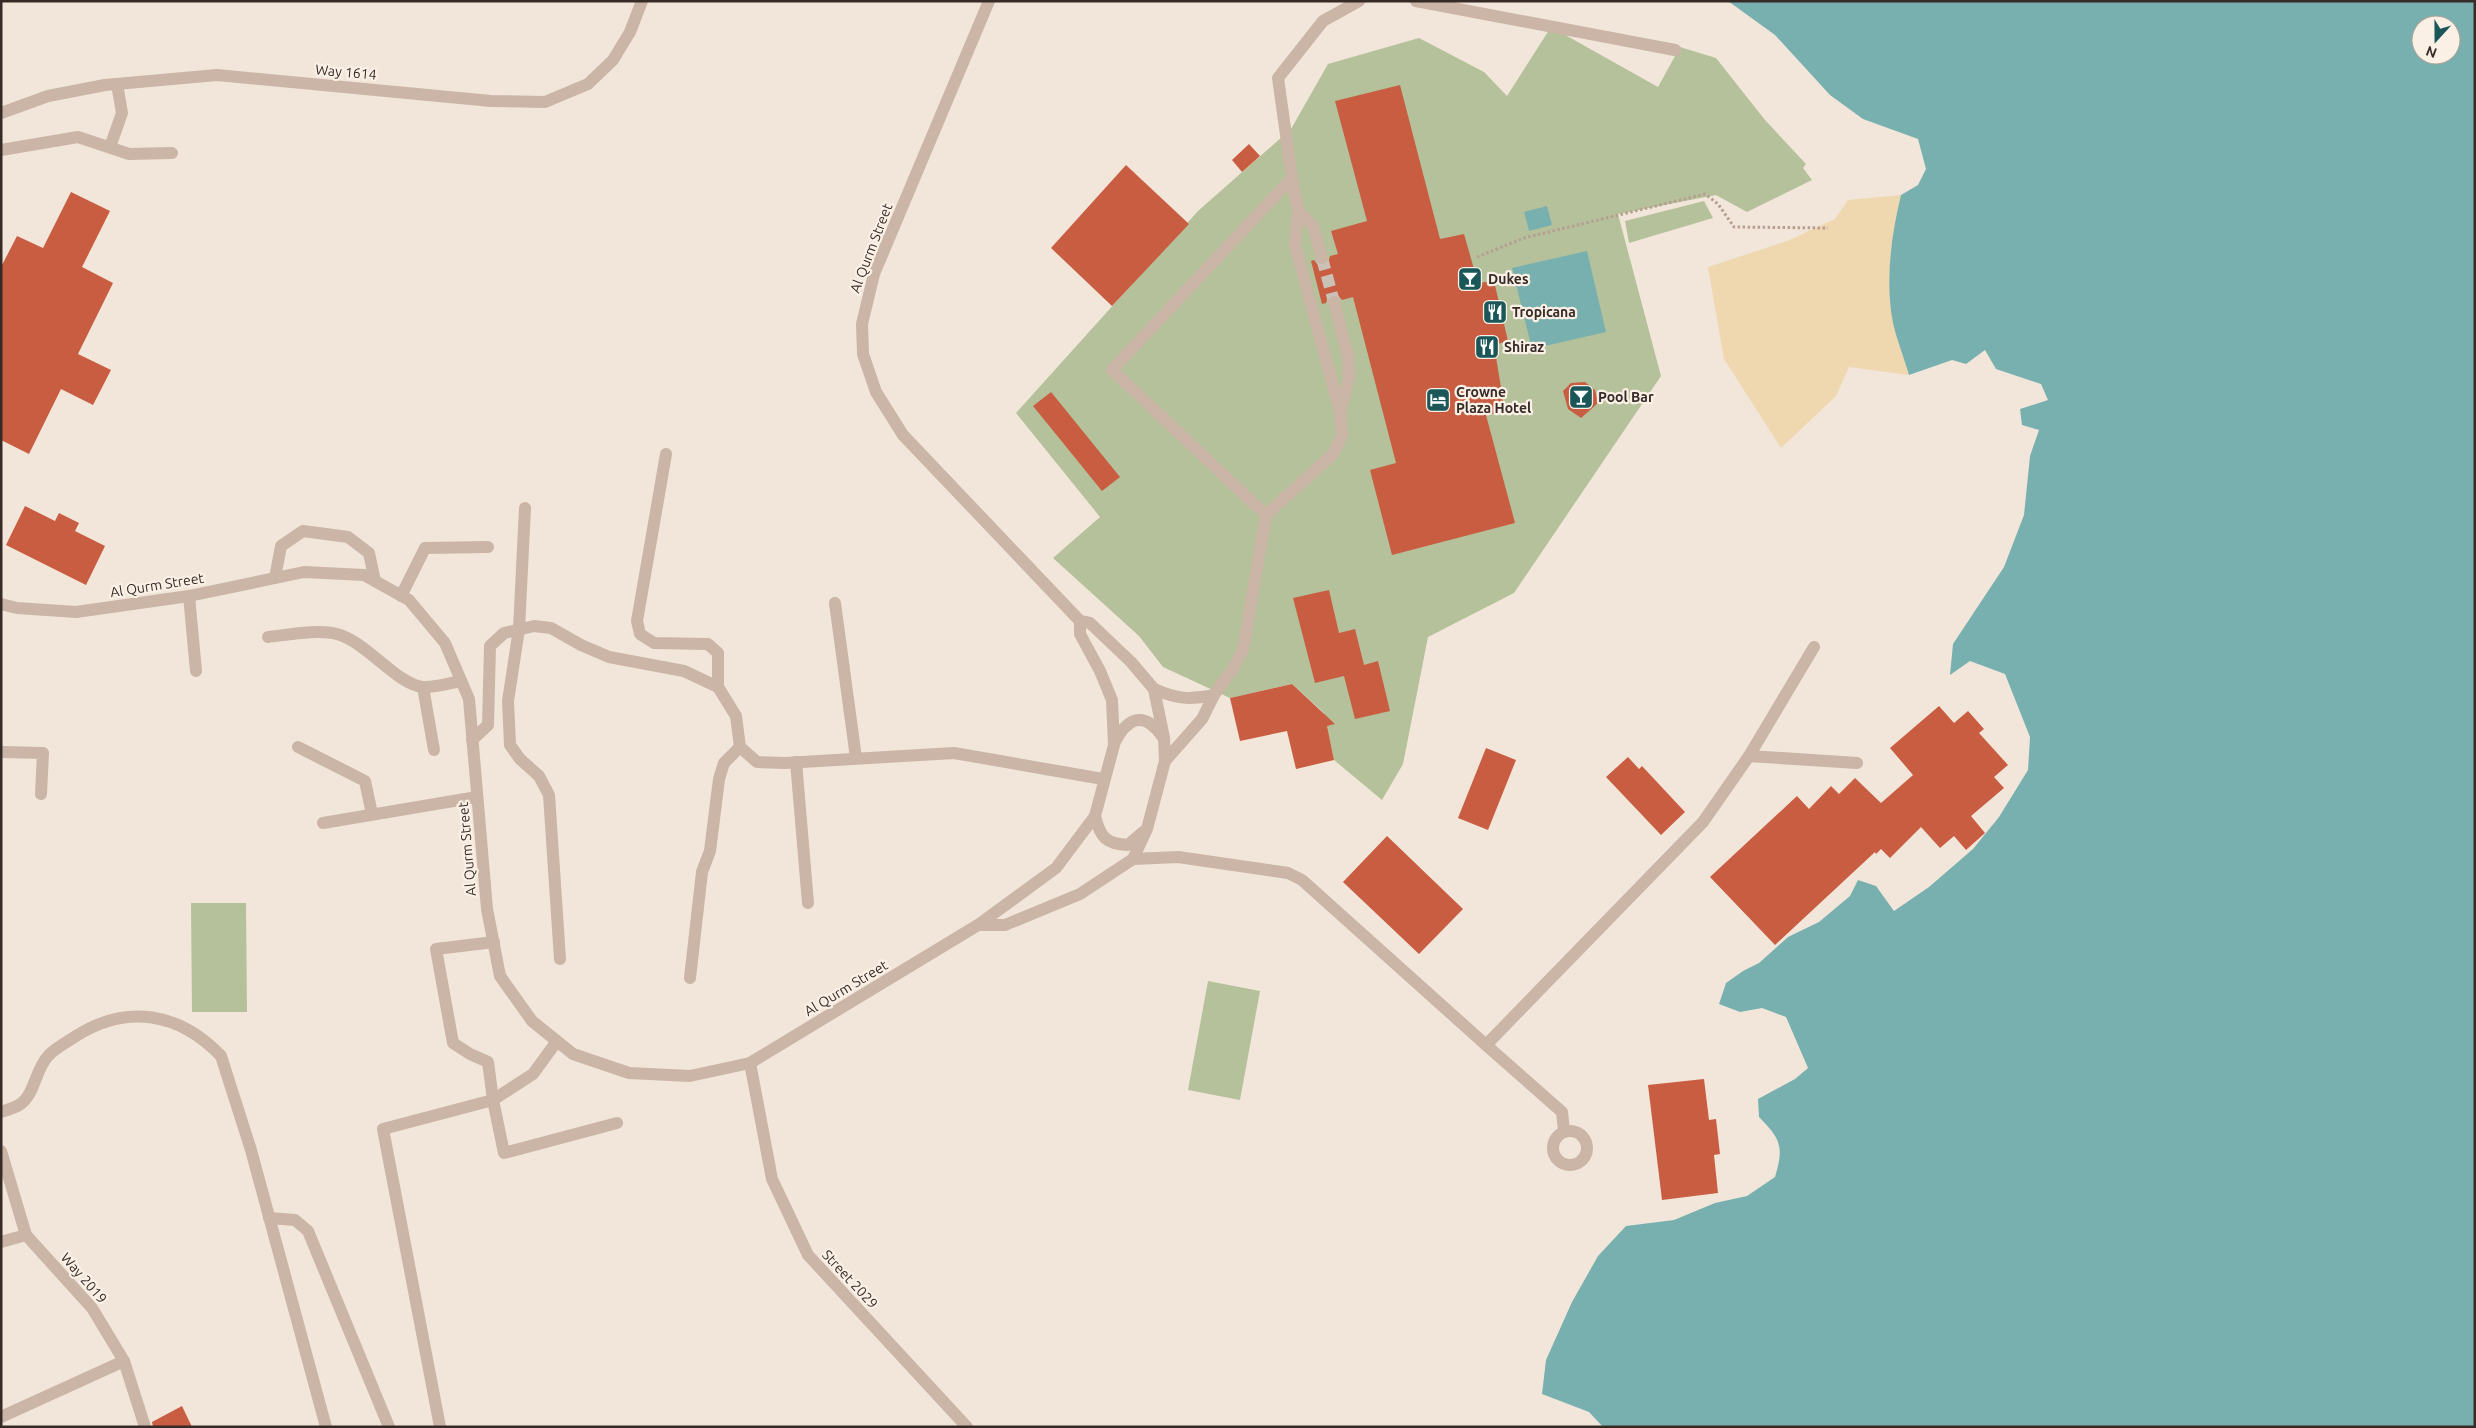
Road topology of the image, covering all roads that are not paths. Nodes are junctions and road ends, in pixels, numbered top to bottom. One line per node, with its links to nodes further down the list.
1 (642, 1): 6 (street, Way 1614)
2 (989, 1): 26 (street, Al Qurm Street)
3 (1359, 1): 11 (street)
4 (1416, 1): 5 (street)
5 (1675, 50)
6 (117, 84): 7 (street, Way 1614); 8 (street)
7 (1, 113)
8 (110, 147): 9 (street); 10 (street)
9 (1, 150)
10 (172, 154)
11 (1292, 178): 12 (street); 18 (street)
12 (1298, 211): 13 (street); 15 (street)
13 (1322, 258)
14 (1334, 302): 15 (street)
15 (1340, 412): 18 (street)
16 (666, 454): 33 (street)
17 (526, 508): 27 (street)
18 (1266, 515): 35 (street)
19 (488, 547): 23 (street)
20 (276, 578): 21 (street, Al Qurm Street); 21 (street); 22 (street, Al Qurm Street)
21 (375, 581): 23 (street, Al Qurm Street)
22 (189, 596): 25 (street, Al Qurm Street); 30 (street)
23 (402, 596): 31 (street, Al Qurm Street)
24 (834, 603): 44 (street)
25 (1, 604)
26 (1080, 621): 34 (street, Al Qurm Street); 38 (street, Al Qurm Street)
27 (519, 629): 33 (street); 37 (street); 59 (street)
28 (268, 637): 32 (street)
29 (1814, 647): 43 (street)
30 (196, 671)
31 (461, 681): 32 (street); 37 (street, Al Qurm Street)
32 (423, 687): 41 (street)
33 (718, 687): 39 (street)
34 (1154, 689): 35 (street); 36 (street, Al Qurm Street)
35 (1214, 695): 45 (street)
36 (1164, 738): 38 (street); 45 (street, Al Qurm Street)
37 (472, 740): 50 (street, Al Qurm Street)
38 (1114, 745): 48 (street, Al Qurm Street)
39 (740, 746): 46 (street); 60 (street)
40 (298, 747): 51 (street)
41 (434, 750)
42 (1, 752): 49 (street)
43 (1749, 756): 47 (street); 62 (street)
44 (856, 758): 46 (street); 48 (street)
45 (1165, 761): 54 (street, Al Qurm Street)
46 (796, 762): 56 (street)
47 (1857, 763)
48 (1103, 779): 52 (street, Al Qurm Street)
49 (41, 794)
50 (477, 797): 51 (street); 58 (street, Al Qurm Street)
51 (372, 814): 53 (street)
52 (1095, 816): 54 (street); 57 (street, Al Qurm Street)
53 (323, 823)
54 (1147, 829): 55 (street, Al Qurm Street)
55 (1133, 859): 57 (street); 62 (street)
56 (808, 903)
57 (978, 925): 63 (street, Al Qurm Street)
58 (494, 942): 61 (street, Al Qurm Street); 64 (street)
59 (560, 959)
60 (690, 978)
61 (558, 1042): 63 (street, Al Qurm Street); 64 (street)
62 (1486, 1045): 67 (street)
63 (750, 1063): 78 (street, Street 2029)
64 (493, 1100): 66 (street); 77 (street)
65 (1, 1112): 69 (street)
66 (617, 1123)
67 (1564, 1131)
68 (1, 1150): 70 (street, Way 2019)
69 (269, 1218): 75 (street); 76 (street)
70 (26, 1235): 71 (street); 72 (street, Way 2019)
71 (1, 1242)
72 (124, 1361): 73 (street); 74 (street, Way 2019)
73 (1, 1417)
74 (145, 1427)
75 (326, 1427)
76 (389, 1427)
77 (440, 1427)
78 (967, 1427)

